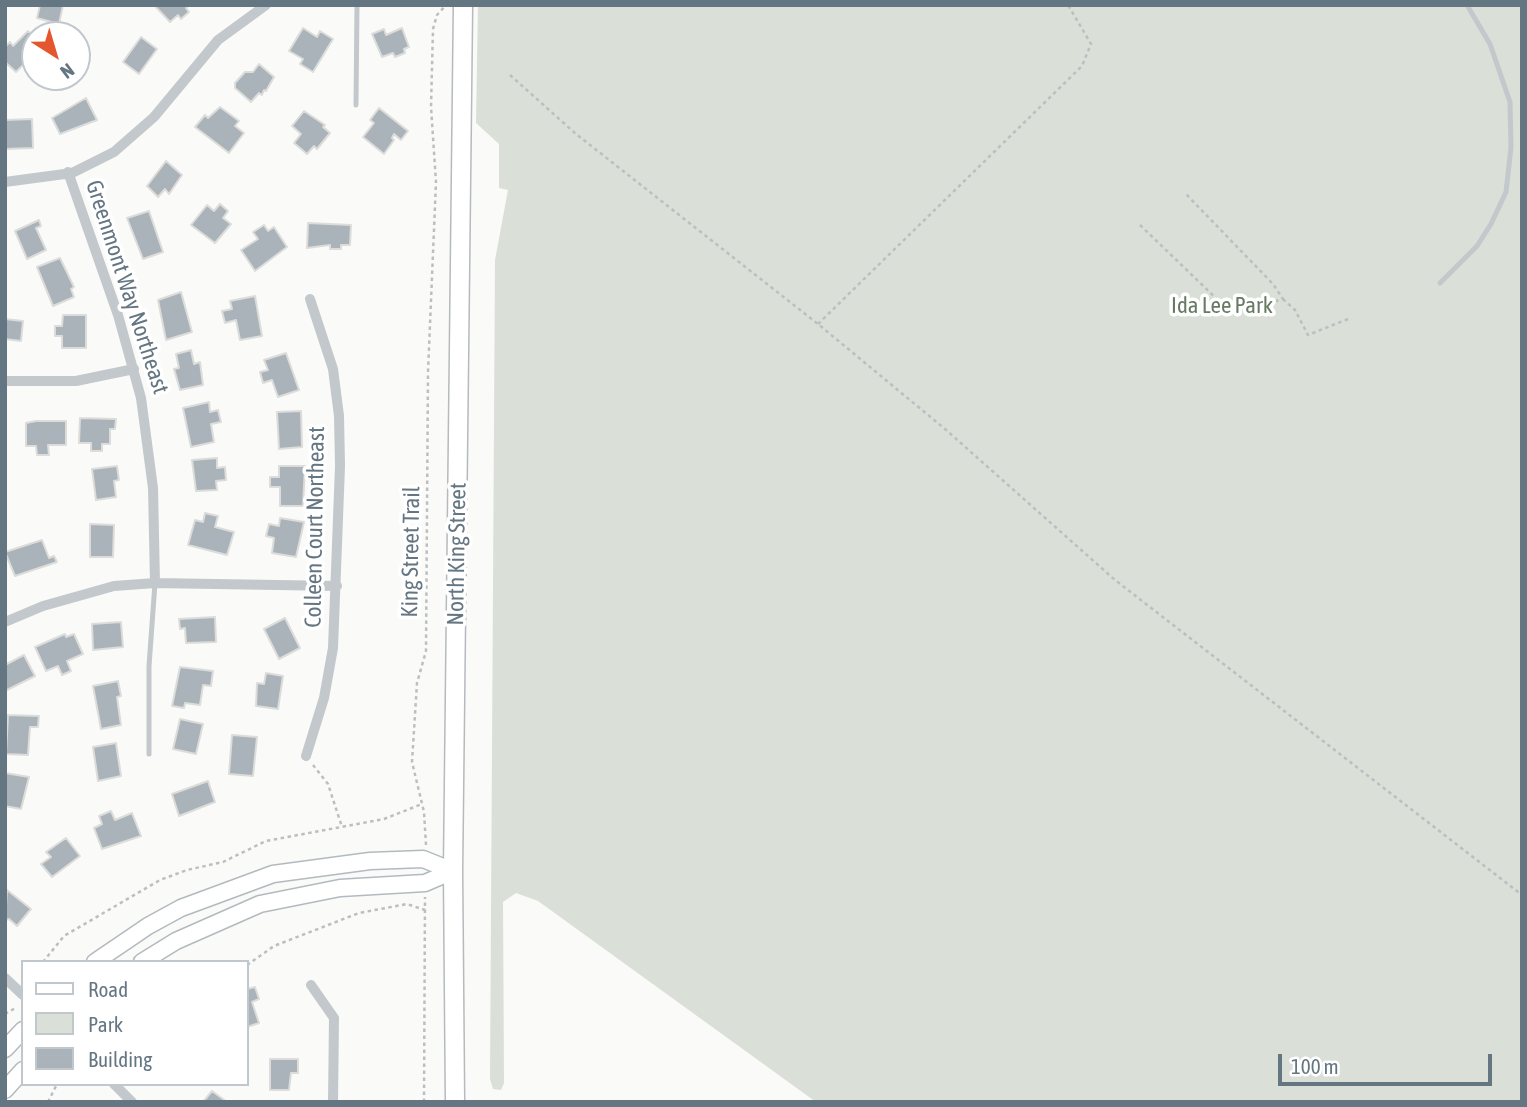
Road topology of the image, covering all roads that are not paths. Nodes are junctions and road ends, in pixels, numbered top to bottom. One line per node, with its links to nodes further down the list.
1 (266, 5): 6 (street)
2 (357, 5): 5 (lane)
3 (463, 5): 17 (main road, North King Street)
4 (1468, 5): 8 (lane)
5 (356, 105)
6 (68, 172): 7 (street); 10 (street, Greenmont Way Northeast)
7 (5, 182)
8 (1440, 283)
9 (310, 299): 13 (street, Colleen Court Northeast)
10 (134, 369): 11 (street); 12 (street, Greenmont Way Northeast)
11 (5, 382)
12 (155, 583): 13 (street); 14 (street); 15 (lane)
13 (337, 586): 16 (street, Colleen Court Northeast)
14 (5, 622)
15 (149, 754)
16 (306, 756)
17 (453, 871): 18 (main road); 19 (main road); 30 (main road, North King Street)
18 (98, 960)
19 (145, 960)
20 (5, 978): 22 (street)
21 (311, 985): 29 (street)
22 (21, 995)
23 (21, 1032): 24 (main road)
24 (5, 1049)
25 (21, 1072): 27 (main road)
26 (116, 1086): 28 (street)
27 (5, 1090)
28 (132, 1102)
29 (333, 1102)
30 (455, 1102)

